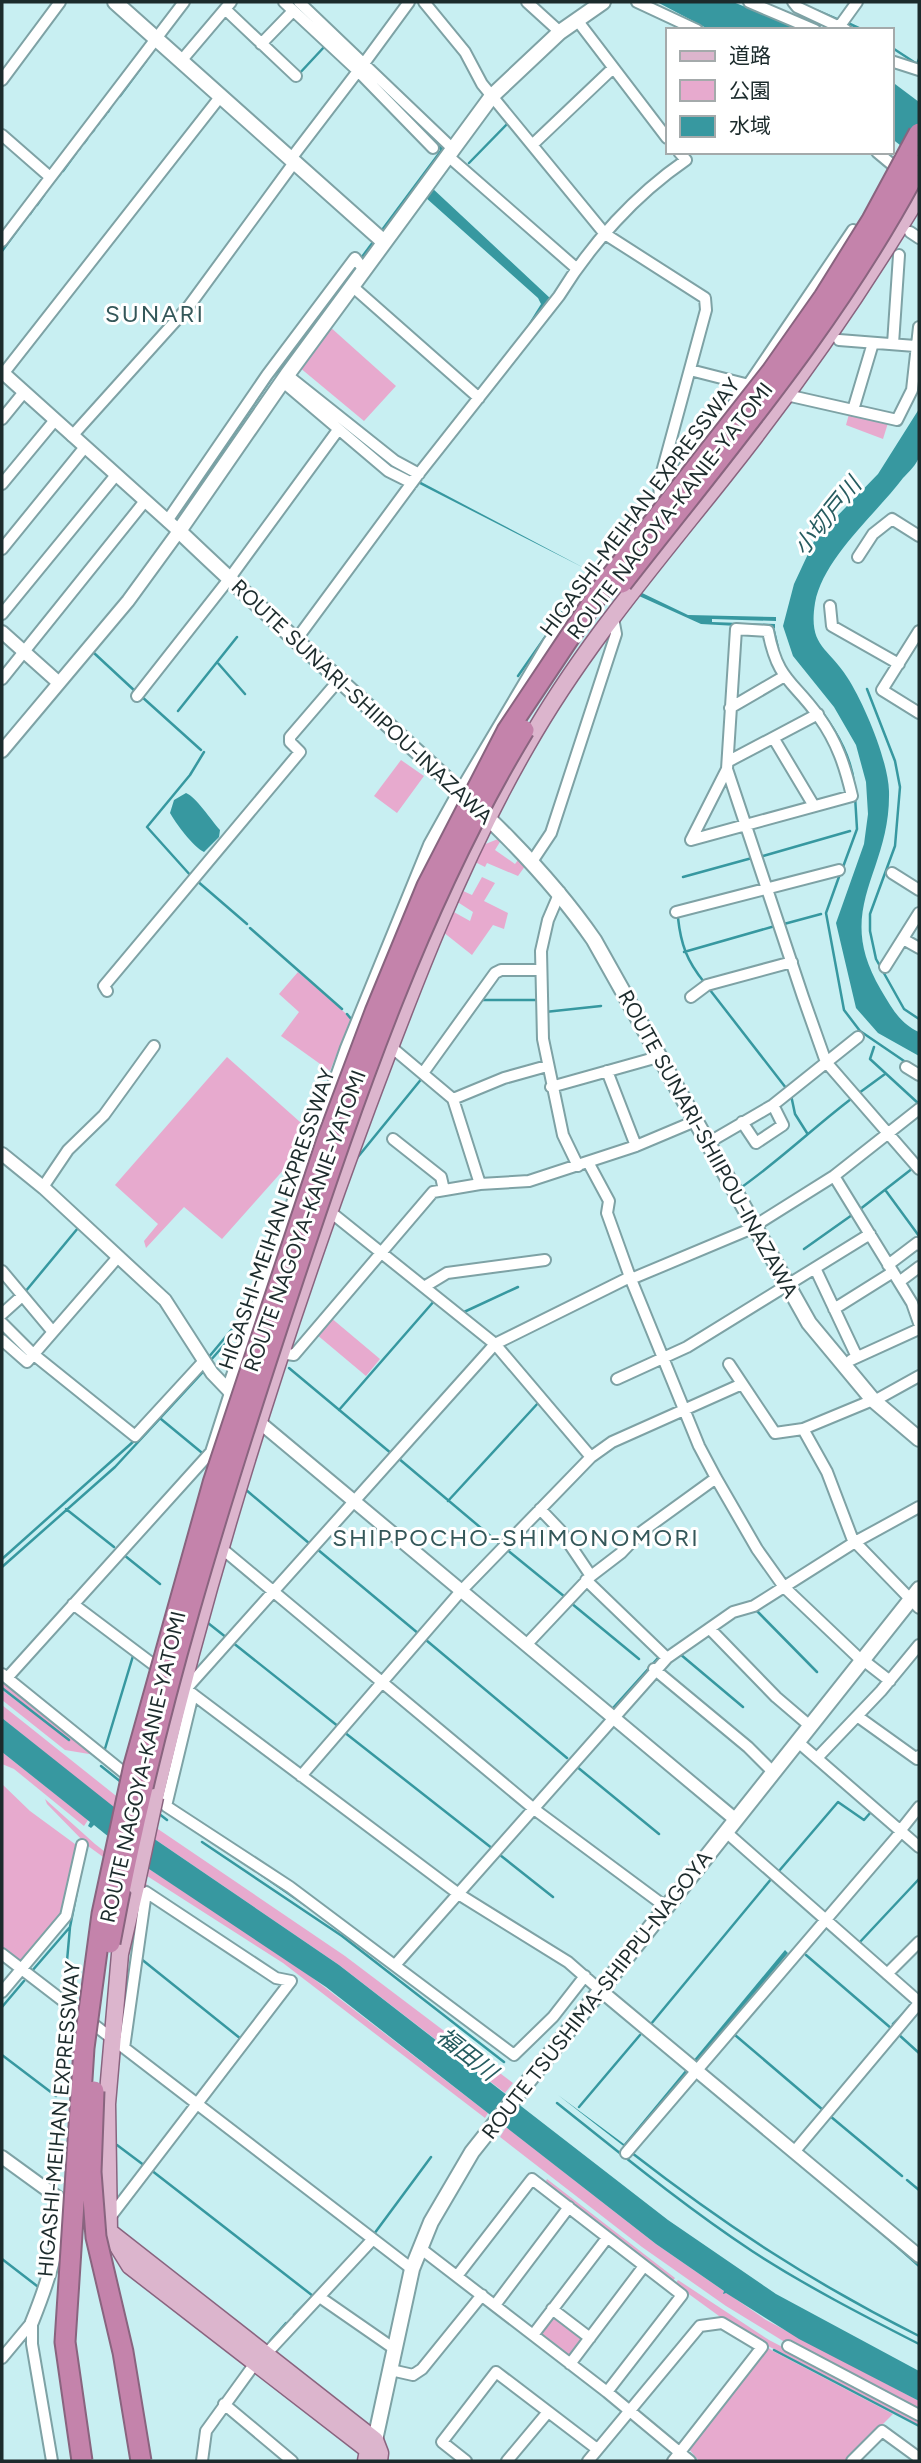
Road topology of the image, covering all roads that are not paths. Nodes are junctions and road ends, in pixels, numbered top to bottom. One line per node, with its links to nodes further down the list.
1 (60, 2): 30 (street)
2 (116, 2): 20 (main road)
3 (184, 2): 20 (street)
4 (284, 2): 14 (street)
5 (409, 2): 26 (street)
6 (424, 2): 31 (street)
7 (527, 2): 19 (street)
8 (603, 2): 15 (main road)
9 (637, 2): 16 (street)
10 (749, 2): 17 (street)
11 (793, 2): 18 (street)
12 (857, 2): 18 (street)
13 (228, 5): 21 (street); 23 (street)
14 (296, 6): 21 (street); 26 (street)
15 (577, 20): 19 (main road); 27 (street)
16 (693, 28)
17 (810, 28)
18 (843, 28)
19 (560, 32): 31 (main road)
20 (156, 38): 23 (main road); 43 (street)
21 (261, 44): 29 (street)
22 (893, 55): 25 (street)
23 (181, 61): 32 (main road)
24 (893, 61): 25 (street)
25 (904, 63): 28 (street)
26 (362, 66): 37 (street); 38 (street); 41 (street)
27 (612, 69): 35 (street); 36 (street)
28 (919, 70)
29 (296, 76)
30 (2, 80)
31 (492, 96): 36 (street); 38 (main road)
32 (220, 97): 41 (main road); 61 (street)
33 (919, 133): 278 (highway, HIGASHI-MEIHAN EXPRESSWAY, bridge)
34 (2, 135): 43 (street)
35 (666, 137)
36 (532, 145): 47 (street)
37 (433, 148)
38 (450, 152): 48 (main road); 52 (street)
39 (680, 154): 47 (street)
40 (879, 154): 44 (street)
41 (292, 162): 48 (main road); 71 (street)
42 (919, 165): 279 (highway, HIGASHI-MEIHAN EXPRESSWAY, bridge)
43 (50, 177): 49 (street)
44 (919, 187)
45 (919, 195): 65 (main road, ROUTE NAGOYA-KANIE-YATOMI)
46 (853, 230): 63 (street)
47 (605, 234): 52 (street); 60 (street)
48 (378, 238): 51 (main road)
49 (2, 241)
50 (899, 255): 58 (street)
51 (360, 265): 53 (main road); 55 (street)
52 (576, 268): 66 (street)
53 (352, 286): 55 (main road); 66 (street)
54 (919, 327): 59 (street)
55 (310, 329): 62 (main road); 78 (street)
56 (839, 340): 57 (street)
57 (873, 343): 58 (street); 67 (street)
58 (893, 344): 59 (street)
59 (915, 345): 67 (street)
60 (690, 370): 63 (street); 76 (street)
61 (2, 373): 64 (street)
62 (285, 379): 70 (street); 74 (street); 79 (main road)
63 (748, 385): 65 (street); 76 (street)
64 (24, 392): 68 (street); 69 (street)
65 (787, 395): 67 (street); 86 (main road, ROUTE NAGOYA-KANIE-YATOMI)
66 (479, 398): 74 (street)
67 (853, 410)
68 (2, 419)
69 (55, 420): 71 (street); 75 (street)
70 (338, 429): 74 (street); 83 (street)
71 (72, 436): 72 (street)
72 (85, 447): 73 (street); 81 (street)
73 (116, 475): 77 (street); 85 (street)
74 (415, 478): 89 (street)
75 (2, 484)
76 (660, 498): 103 (street)
77 (145, 501): 78 (street); 90 (street)
78 (167, 521): 79 (street)
79 (179, 531): 83 (main road, ROUTE SUNARI-SHIIPOU-INAZAWA); 95 (street)
80 (919, 536): 82 (street)
81 (2, 549)
82 (858, 557)
83 (229, 579): 89 (main road, ROUTE SUNARI-SHIIPOU-INAZAWA); 96 (street)
84 (830, 606): 91 (street)
85 (2, 614)
86 (613, 618): 105 (main road, ROUTE NAGOYA-KANIE-YATOMI); 107 (street)
87 (2, 632): 90 (street)
88 (918, 637): 91 (street)
89 (296, 640): 94 (main road, ROUTE SUNARI-SHIIPOU-INAZAWA)
90 (23, 652): 93 (street); 95 (street)
91 (899, 664): 98 (street)
92 (783, 677): 97 (street); 97 (street); 99 (street)
93 (2, 679)
94 (339, 680): 103 (main road, ROUTE SUNARI-SHIIPOU-INAZAWA); 120 (street)
95 (59, 683): 101 (street)
96 (137, 696)
97 (730, 708): 102 (street)
98 (919, 713)
99 (818, 714): 100 (street); 104 (street)
100 (774, 739): 102 (street); 104 (street)
101 (2, 751)
102 (728, 765): 106 (street); 106 (street)
103 (460, 791): 105 (main road, ROUTE SUNARI-SHIIPOU-INAZAWA); 182 (street)
104 (814, 806): 106 (street)
105 (489, 818): 107 (main road, ROUTE SUNARI-SHIIPOU-INAZAWA); 124 (main road, ROUTE NAGOYA-KANIE-YATOMI)
106 (745, 824): 110 (street)
107 (533, 860): 112 (main road, ROUTE SUNARI-SHIIPOU-INAZAWA)
108 (839, 870): 110 (street)
109 (892, 873): 111 (street)
110 (767, 888): 113 (street); 117 (street)
111 (919, 890)
112 (560, 892): 119 (street); 125 (main road, ROUTE SUNARI-SHIIPOU-INAZAWA)
113 (676, 912)
114 (919, 913): 115 (street)
115 (903, 939): 116 (street); 118 (street)
116 (919, 948)
117 (792, 962): 121 (street); 126 (street)
118 (885, 967)
119 (540, 970): 127 (street); 130 (street)
120 (107, 991)
121 (691, 997)
122 (858, 1037): 126 (street)
123 (154, 1046): 147 (street)
124 (390, 1046): 130 (street); 149 (main road, ROUTE NAGOYA-KANIE-YATOMI)
125 (658, 1057): 129 (street); 136 (main road, ROUTE SUNARI-SHIIPOU-INAZAWA)
126 (826, 1062): 134 (street); 138 (street)
127 (547, 1066): 132 (street); 133 (street)
128 (906, 1067): 131 (street)
129 (607, 1072): 132 (street); 141 (street)
130 (423, 1073): 133 (street)
131 (919, 1075)
132 (551, 1087): 143 (street)
133 (453, 1099): 146 (street)
134 (773, 1105): 137 (street); 137 (street)
135 (919, 1109): 138 (street)
136 (693, 1122): 140 (main road, ROUTE SUNARI-SHIIPOU-INAZAWA); 141 (street)
137 (742, 1122): 140 (street)
138 (887, 1134): 144 (street); 145 (street)
139 (393, 1139): 148 (street)
140 (706, 1144): 150 (main road, ROUTE SUNARI-SHIIPOU-INAZAWA)
141 (636, 1146): 143 (street)
142 (2, 1154): 147 (street)
143 (583, 1164): 146 (street); 160 (street)
144 (919, 1169)
145 (834, 1176): 150 (street); 151 (street)
146 (480, 1184): 148 (street)
147 (43, 1187): 154 (street)
148 (444, 1190): 153 (street)
149 (328, 1210): 153 (street); 172 (main road, ROUTE NAGOYA-KANIE-YATOMI)
150 (753, 1227): 160 (street); 161 (main road, ROUTE SUNARI-SHIIPOU-INAZAWA)
151 (870, 1234): 157 (street); 159 (street)
152 (919, 1245): 159 (street)
153 (380, 1252): 162 (street); 172 (street)
154 (118, 1257): 169 (street); 176 (street)
155 (545, 1260): 162 (street)
156 (919, 1267): 159 (street)
157 (815, 1268): 161 (street); 164 (street)
158 (2, 1271): 163 (street)
159 (894, 1273): 164 (street); 167 (street)
160 (630, 1278): 171 (street); 174 (street)
161 (786, 1283): 174 (street); 178 (main road, ROUTE SUNARI-SHIIPOU-INAZAWA)
162 (424, 1287): 171 (street)
163 (22, 1296): 165 (street); 169 (street)
164 (834, 1309): 175 (street)
165 (2, 1314)
166 (2, 1323): 173 (street)
167 (919, 1323)
168 (919, 1329): 175 (street)
169 (53, 1332): 173 (street)
170 (2, 1341): 173 (street)
171 (495, 1344): 188 (street); 190 (street)
172 (280, 1353): 185 (main road, ROUTE NAGOYA-KANIE-YATOMI)
173 (33, 1354): 176 (street)
174 (663, 1357): 180 (street); 184 (street)
175 (857, 1357): 178 (street)
176 (204, 1361): 182 (street)
177 (729, 1364): 181 (street)
178 (842, 1364): 183 (main road, ROUTE SUNARI-SHIIPOU-INAZAWA)
179 (919, 1376): 183 (street)
180 (617, 1379)
181 (742, 1384): 184 (street); 186 (street)
182 (229, 1391): 185 (street); 200 (street)
183 (873, 1400): 186 (street); 187 (main road, ROUTE SUNARI-SHIIPOU-INAZAWA)
184 (685, 1411): 188 (street); 189 (street)
185 (258, 1421): 190 (street); 194 (main road, ROUTE NAGOYA-KANIE-YATOMI)
186 (803, 1429): 193 (street)
187 (919, 1439)
188 (591, 1457): 192 (street)
189 (716, 1478): 195 (street); 196 (street)
190 (353, 1501): 197 (street); 198 (street)
191 (919, 1507): 193 (street)
192 (540, 1509): 195 (street); 198 (street)
193 (855, 1542): 196 (street); 199 (street)
194 (220, 1547): 197 (street); 210 (main road, ROUTE NAGOYA-KANIE-YATOMI)
195 (589, 1578): 202 (street); 204 (street)
196 (784, 1587): 201 (street); 205 (street)
197 (273, 1591): 209 (street); 210 (street)
198 (461, 1591): 202 (street); 209 (street)
199 (916, 1599): 205 (main road, ROUTE TSUSHIMA-SHIPPU-NAGOYA)
200 (73, 1604): 207 (street); 210 (street)
201 (710, 1629): 204 (street); 213 (street)
202 (526, 1645): 212 (street)
203 (919, 1645): 208 (street)
204 (667, 1658): 206 (street)
205 (862, 1660): 208 (street); 213 (main road, ROUTE TSUSHIMA-SHIPPU-NAGOYA)
206 (654, 1669): 212 (street); 217 (street)
207 (4, 1676): 219 (street)
208 (890, 1681): 211 (street)
209 (383, 1682): 218 (street); 221 (street)
210 (187, 1689): 218 (street); 219 (main road, ROUTE NAGOYA-KANIE-YATOMI)
211 (857, 1716): 215 (street); 216 (street)
212 (613, 1717): 221 (street); 222 (street)
213 (810, 1726): 214 (main road, ROUTE TSUSHIMA-SHIPPU-NAGOYA)
214 (798, 1742): 216 (street); 217 (main road, ROUTE TSUSHIMA-SHIPPU-NAGOYA)
215 (919, 1756)
216 (817, 1758): 223 (street)
217 (773, 1772): 222 (main road, ROUTE TSUSHIMA-SHIPPU-NAGOYA)
218 (301, 1776): 226 (street)
219 (160, 1801): 231 (street); 238 (main road, ROUTE NAGOYA-KANIE-YATOMI, bridge)
220 (919, 1807): 223 (street)
221 (534, 1809): 226 (street); 227 (street)
222 (731, 1826): 227 (main road, ROUTE TSUSHIMA-SHIPPU-NAGOYA); 228 (street)
223 (901, 1831): 225 (street); 228 (street)
224 (82, 1845): 232 (street)
225 (919, 1847)
226 (460, 1895): 231 (street); 234 (street)
227 (666, 1907): 235 (main road, ROUTE TSUSHIMA-SHIPPU-NAGOYA)
228 (827, 1920): 233 (street); 239 (street)
229 (919, 1942): 233 (street)
230 (2, 1954): 232 (street)
231 (396, 1964): 234 (street)
232 (21, 1969): 236 (street); 238 (street)
233 (887, 1974): 237 (street)
234 (585, 1976): 235 (street)
235 (600, 1990): 239 (street); 249 (main road, ROUTE TSUSHIMA-SHIPPU-NAGOYA)
236 (2, 1992)
237 (919, 2003): 241 (street)
238 (118, 2044): 240 (street); 240 (street); 246 (main road, ROUTE NAGOYA-KANIE-YATOMI)
239 (694, 2068): 241 (street); 242 (street)
240 (197, 2104): 246 (street); 248 (street)
241 (794, 2152): 250 (street)
242 (626, 2153)
243 (2, 2157): 244 (street)
244 (61, 2203): 246 (street); 258 (street)
245 (569, 2207): 247 (street); 253 (street); 256 (street)
246 (108, 2226): 264 (main road)
247 (607, 2238): 251 (street); 257 (street)
248 (373, 2239): 252 (street); 255 (street)
249 (421, 2248): 252 (main road, ROUTE TSUSHIMA-SHIPPU-NAGOYA); 253 (street)
250 (919, 2256)
251 (644, 2266): 260 (street); 267 (street)
252 (412, 2269): 262 (main road, ROUTE TSUSHIMA-SHIPPU-NAGOYA)
253 (457, 2276): 254 (street)
254 (482, 2295): 256 (street); 266 (street)
255 (321, 2298): 262 (street); 264 (street)
256 (495, 2305): 259 (street)
257 (552, 2309): 259 (street); 260 (street)
258 (32, 2322): 263 (street); 277 (street)
259 (533, 2335): 265 (street)
260 (590, 2337): 265 (street)
261 (788, 2346): 271 (street)
262 (396, 2350): 266 (main road, ROUTE TSUSHIMA-SHIPPU-NAGOYA)
263 (2, 2358)
264 (261, 2358): 268 (street); 273 (main road)
265 (570, 2364): 267 (street)
266 (391, 2370): 273 (main road, ROUTE TSUSHIMA-SHIPPU-NAGOYA)
267 (607, 2392): 269 (street)
268 (224, 2404): 276 (street); 280 (street)
269 (628, 2410): 272 (street); 274 (street); 274 (street)
270 (548, 2412): 272 (street); 281 (street); 282 (street)
271 (919, 2415)
272 (597, 2449): 283 (street)
273 (376, 2454)
274 (676, 2457): 284 (street)
275 (919, 2458): 285 (street)
276 (204, 2460)
277 (52, 2461)
278 (82, 2461)
279 (141, 2461)
280 (292, 2461)
281 (466, 2461)
282 (507, 2461)
283 (588, 2461)
284 (690, 2461)
285 (852, 2461)

